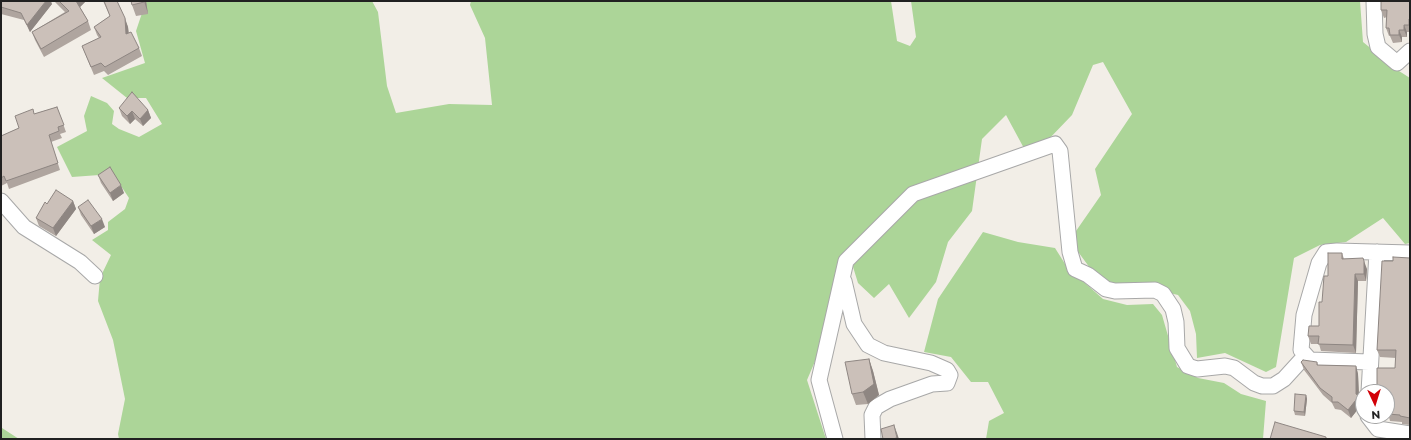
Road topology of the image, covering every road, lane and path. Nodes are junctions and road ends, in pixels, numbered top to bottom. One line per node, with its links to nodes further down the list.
1 (1374, 1): 2 (street)
2 (1410, 51)
3 (1, 201): 6 (street)
4 (1377, 252): 5 (street); 8 (street); 9 (street)
5 (1410, 253)
6 (95, 276)
7 (843, 276): 8 (street); 13 (street); 14 (street)
8 (1305, 356): 9 (street)
9 (1369, 362): 10 (street)
10 (1369, 384)
11 (1374, 424): 12 (street)
12 (1410, 434)
13 (835, 439)
14 (873, 439)

